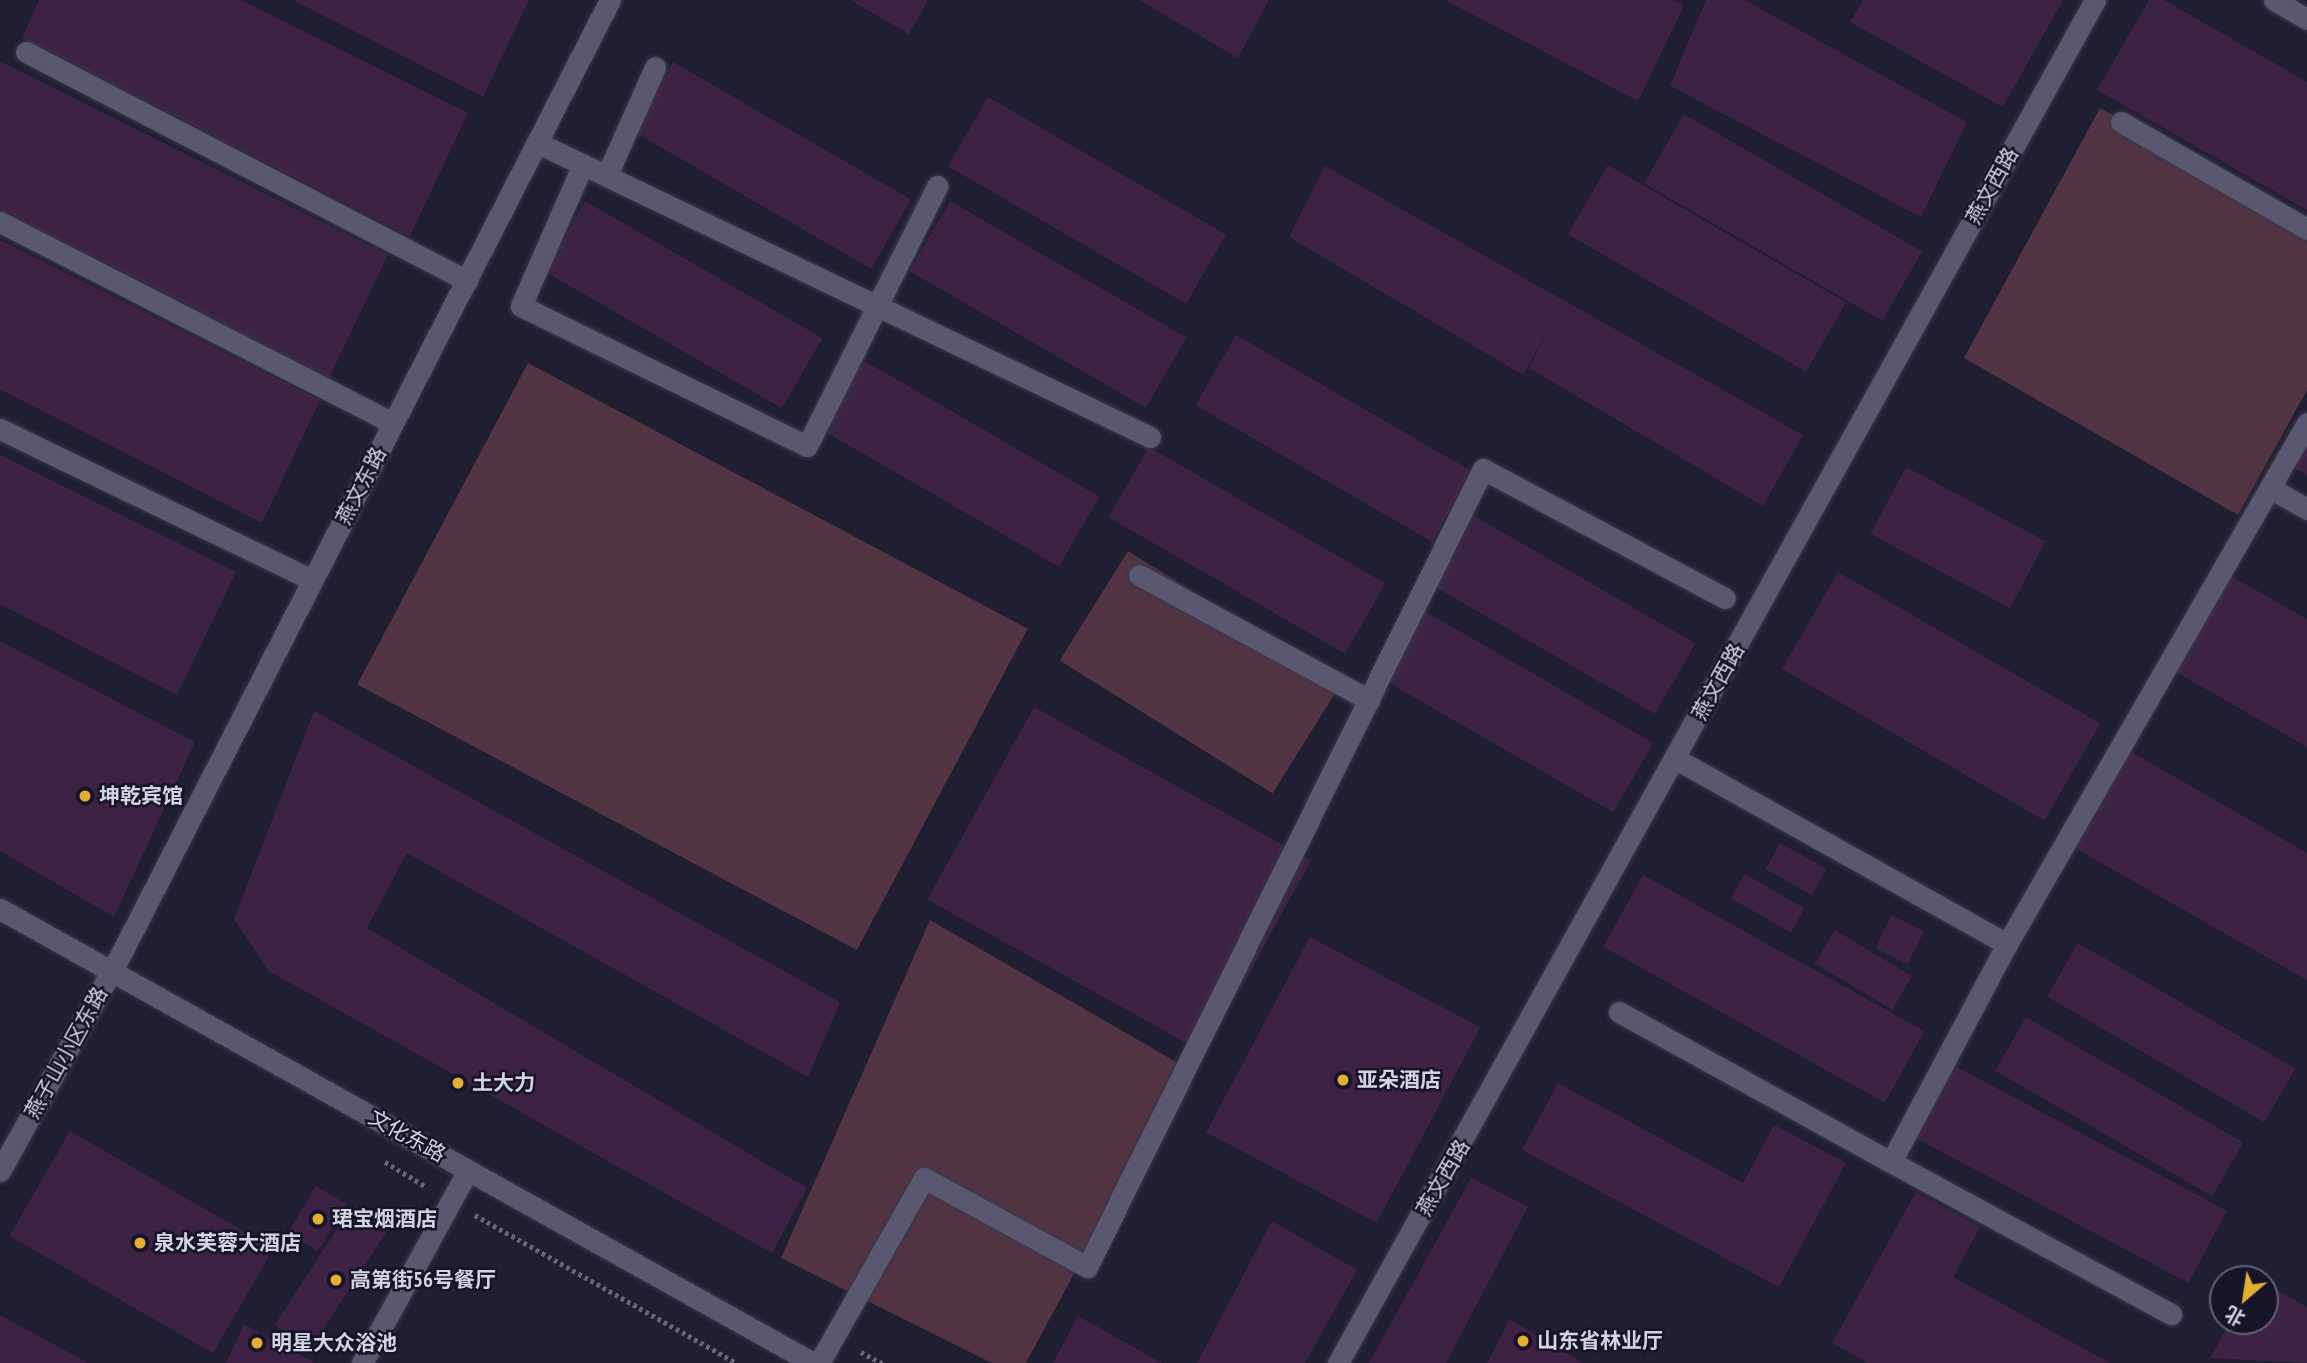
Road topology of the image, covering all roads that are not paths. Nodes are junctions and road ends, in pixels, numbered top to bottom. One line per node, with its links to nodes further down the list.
1 (610, 0): 8 (street, 燕文东路)
2 (2095, 0): 26 (street, 燕文西路)
3 (2274, 0): 4 (street)
4 (2307, 19)
5 (26, 52): 14 (street)
6 (655, 67): 10 (street)
7 (2121, 122): 13 (street)
8 (538, 143): 9 (street); 14 (street, 燕文东路)
9 (583, 164): 10 (street); 15 (street)
10 (607, 176): 15 (street)
11 (937, 186): 15 (street)
12 (0, 222): 16 (street)
13 (2307, 229)
14 (467, 281): 16 (street, 燕文东路)
15 (873, 304): 19 (street)
16 (393, 423): 23 (street, 燕文东路)
17 (2307, 423): 20 (street)
18 (0, 429): 23 (street)
19 (1150, 437)
20 (2270, 488): 21 (street); 28 (street)
21 (2307, 509)
22 (1139, 575): 25 (street)
23 (312, 580): 29 (street, 燕文东路)
24 (1725, 598): 25 (street)
25 (1369, 700): 37 (street)
26 (1676, 759): 28 (street); 38 (street, 燕文西路)
27 (0, 909): 29 (street, 文化东路)
28 (2007, 944): 31 (street)
29 (111, 972): 32 (street, 文化东路); 33 (street, 燕子山小区东路)
30 (1619, 1013): 31 (street)
31 (1891, 1162): 34 (street)
32 (468, 1170): 35 (street); 36 (street, 文化东路)
33 (0, 1171)
34 (2171, 1314)
35 (362, 1363)
36 (813, 1363)
37 (819, 1363)
38 (1338, 1363)

